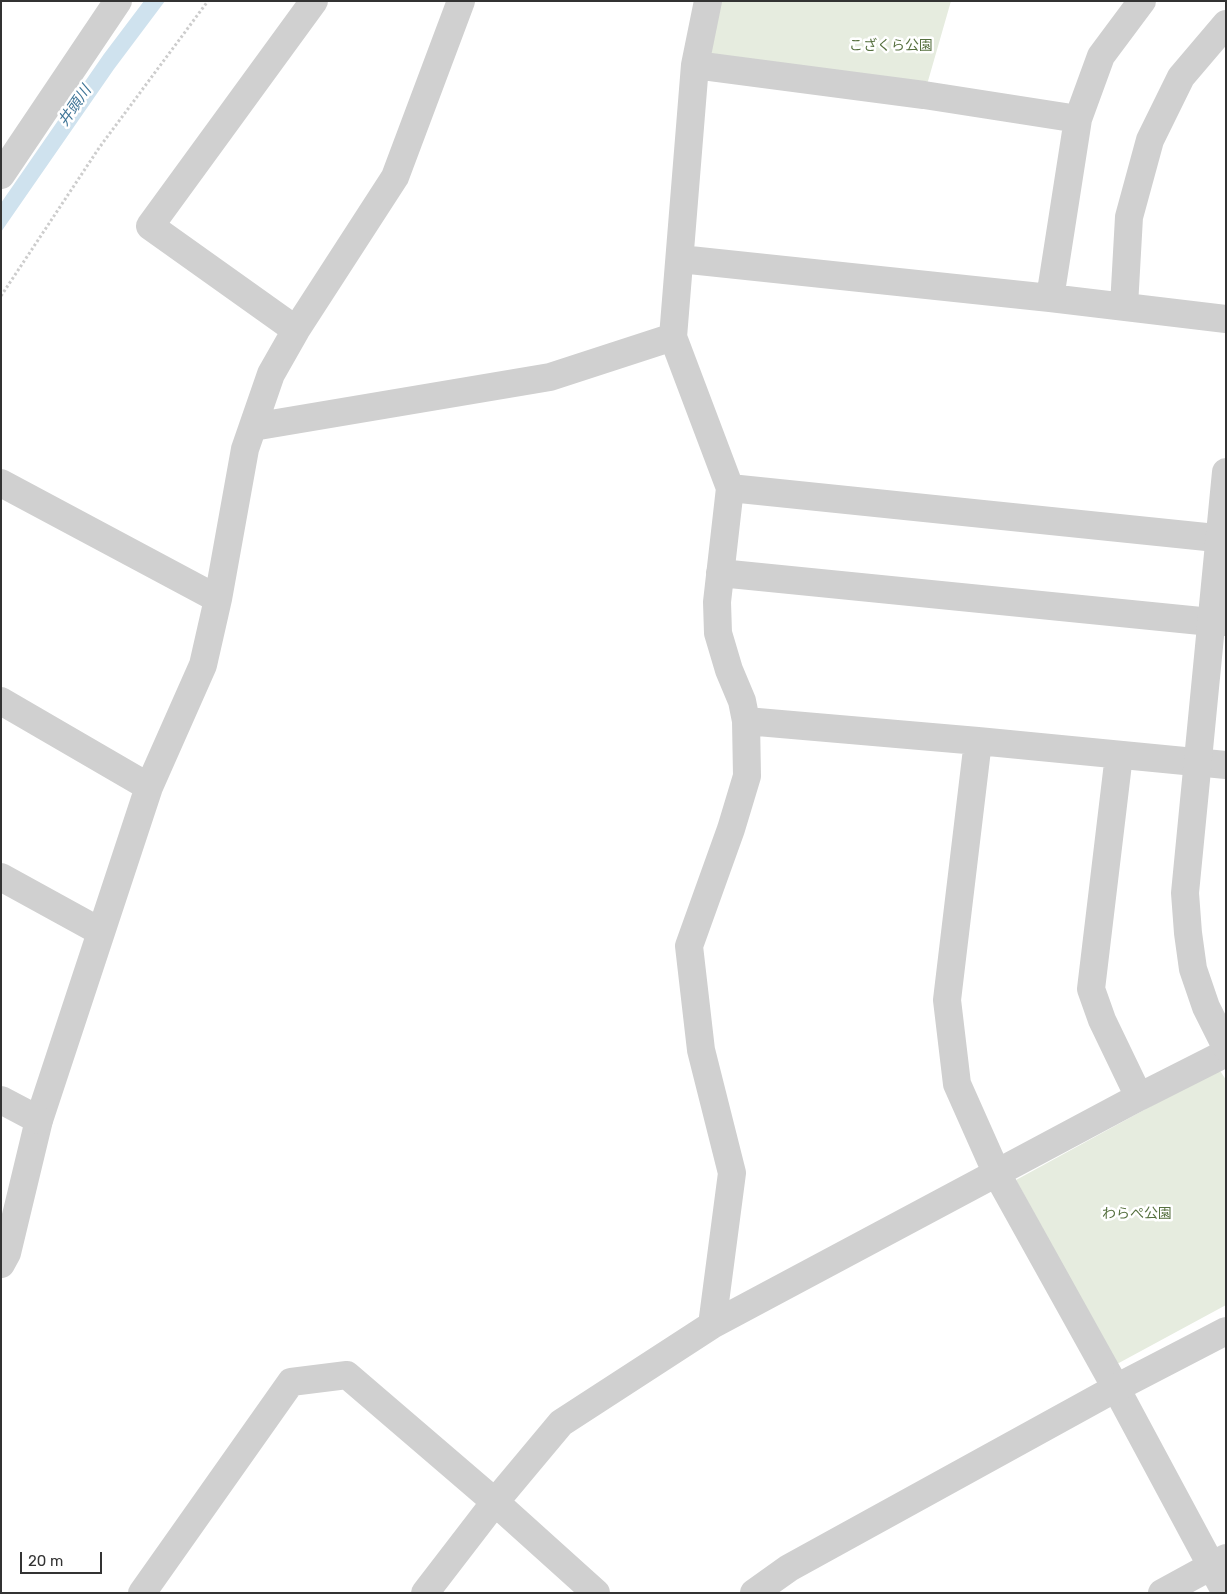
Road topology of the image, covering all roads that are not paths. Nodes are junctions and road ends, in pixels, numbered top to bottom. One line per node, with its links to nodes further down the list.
1 (118, 1): 9 (street)
2 (314, 1): 14 (street)
3 (461, 1): 14 (street)
4 (708, 1): 7 (street)
5 (1133, 4): 8 (street)
6 (1226, 24): 12 (street)
7 (695, 65): 8 (street); 10 (street)
8 (1078, 119): 11 (street)
9 (1, 174)
10 (680, 259): 11 (street); 15 (street)
11 (1050, 298): 12 (street)
12 (1124, 306): 13 (street)
13 (1226, 318)
14 (296, 330): 16 (street)
15 (673, 336): 16 (street); 19 (street)
16 (252, 427): 22 (street)
17 (1226, 472): 20 (street)
18 (1, 483): 22 (street)
19 (730, 488): 20 (street); 21 (street)
20 (1222, 538): 23 (street)
21 (720, 573): 23 (street); 25 (street)
22 (218, 599): 30 (street)
23 (1218, 622): 28 (street)
24 (1, 701): 30 (street)
25 (746, 721): 26 (street); 40 (street)
26 (978, 741): 27 (street); 38 (street)
27 (1119, 754): 28 (street); 35 (street)
28 (1198, 763): 29 (street); 33 (street)
29 (1226, 765)
30 (149, 787): 32 (street)
31 (1, 877): 32 (street)
32 (101, 932): 37 (street)
33 (1226, 1046)
34 (1226, 1053): 35 (street)
35 (1140, 1097): 38 (street)
36 (1, 1100): 37 (street)
37 (38, 1120): 39 (street)
38 (997, 1174): 40 (street); 42 (street)
39 (1, 1264)
40 (712, 1324): 43 (street)
41 (1226, 1331): 42 (street)
42 (1116, 1388): 44 (street); 48 (street)
43 (495, 1502): 45 (street); 46 (street); 47 (street)
44 (1218, 1562): 49 (street); 50 (street)
45 (142, 1593)
46 (425, 1593)
47 (596, 1593)
48 (754, 1593)
49 (1162, 1593)
50 (1226, 1593)

